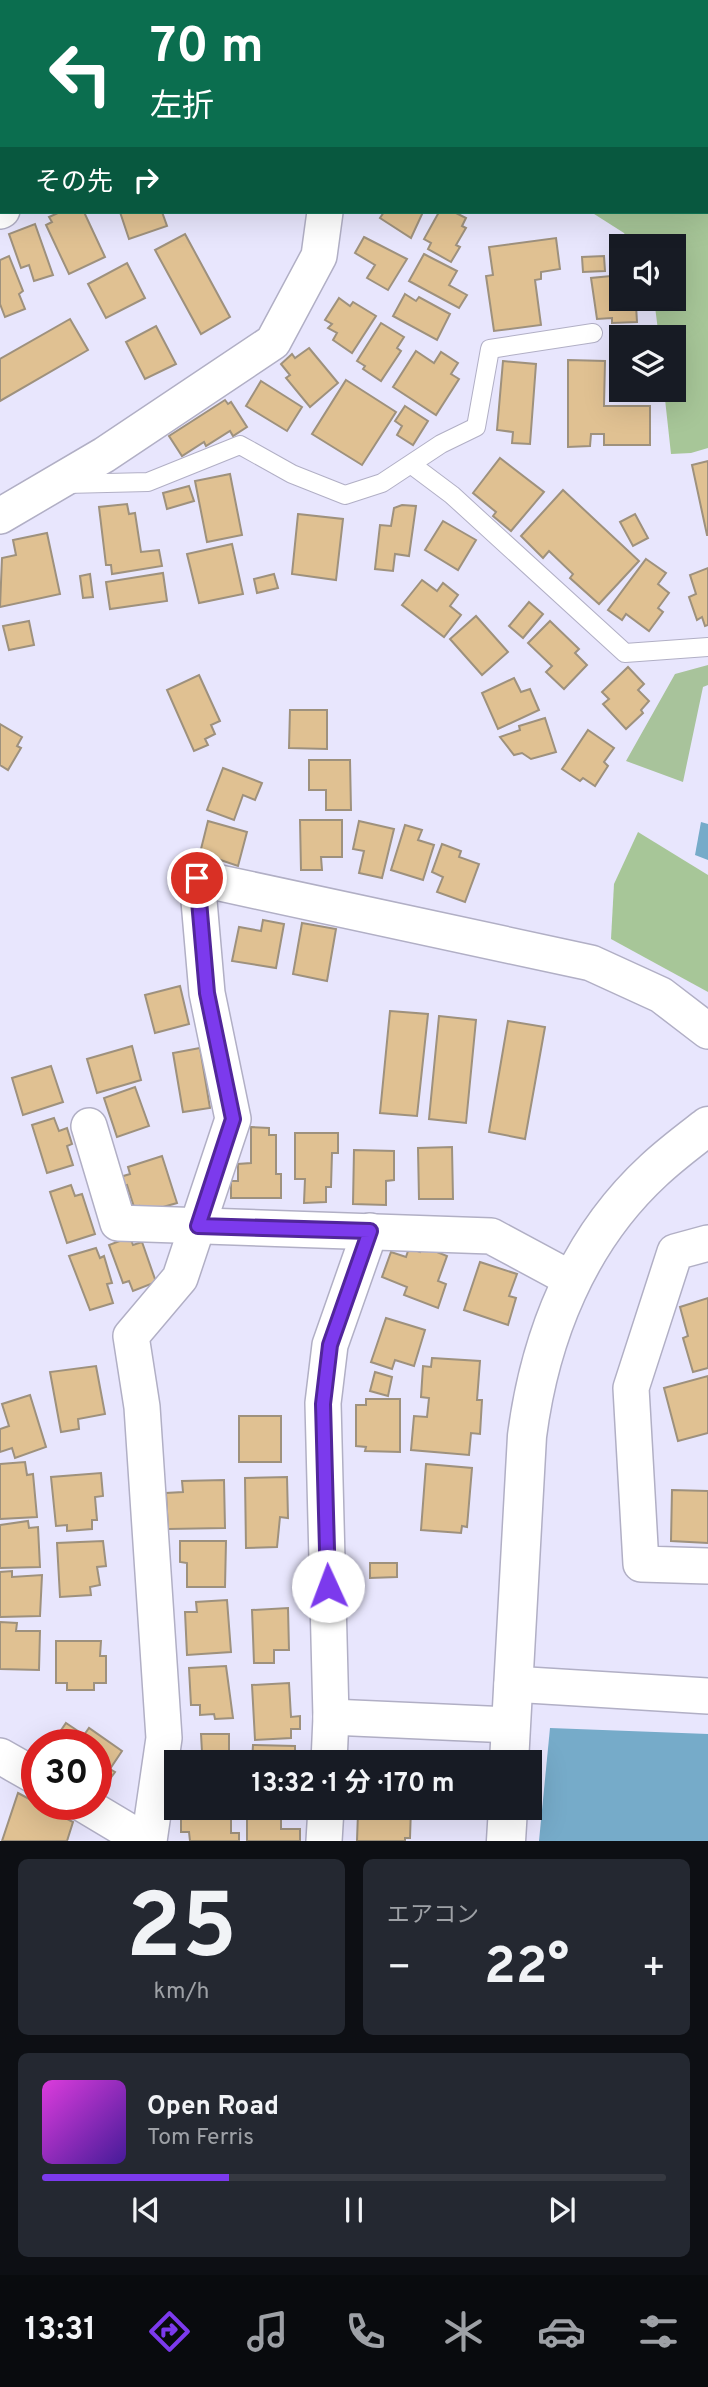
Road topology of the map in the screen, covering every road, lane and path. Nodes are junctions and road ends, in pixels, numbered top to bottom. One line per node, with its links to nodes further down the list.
1 (325, 214): 4 (street)
2 (593, 333): 3 (lane)
3 (412, 465): 4 (lane); 6 (lane)
4 (49, 485): 5 (street)
5 (0, 516)
6 (708, 647)
7 (708, 1031): 10 (street)
8 (89, 1126): 10 (street)
9 (708, 1126): 13 (street)
10 (198, 1226): 11 (street); 25 (street)
11 (370, 1231): 13 (street); 17 (street)
12 (708, 1243): 14 (street)
13 (571, 1279): 15 (street)
14 (708, 1566)
15 (512, 1684): 16 (street); 18 (street)
16 (708, 1696)
17 (331, 1717): 18 (street); 19 (street)
18 (510, 1744)
19 (330, 1750)
20 (0, 1756): 21 (street)
21 (21, 1768)
22 (111, 1820): 25 (street)
23 (325, 1820): 26 (street)
24 (507, 1820): 27 (street)
25 (147, 1841)
26 (324, 1841)
27 (506, 1841)

